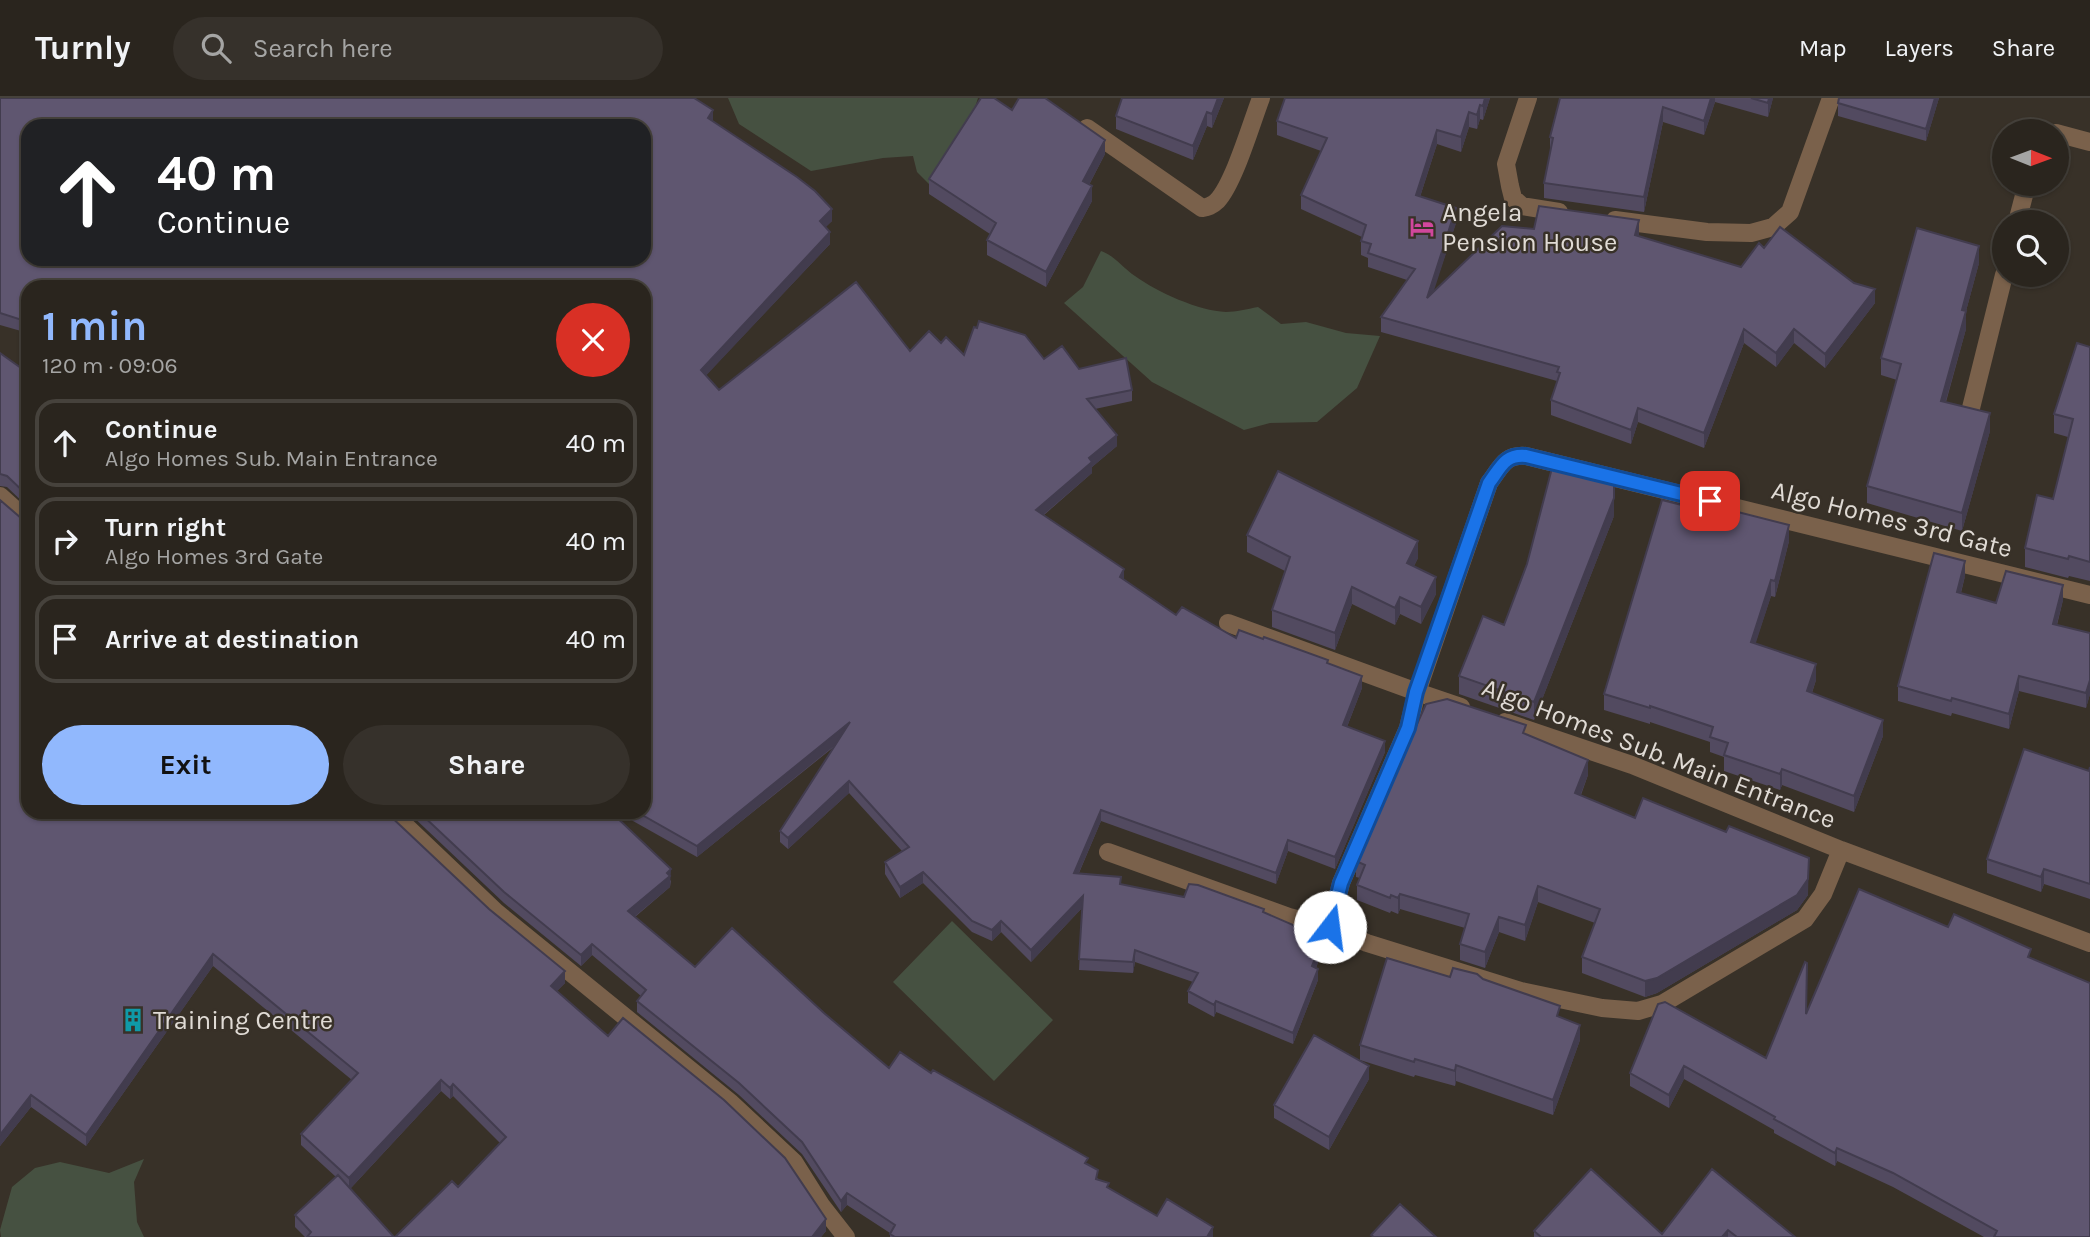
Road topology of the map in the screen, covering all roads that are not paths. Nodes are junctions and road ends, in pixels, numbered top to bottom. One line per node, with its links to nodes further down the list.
1 (1261, 98): 4 (street)
2 (1528, 98): 7 (street)
3 (1831, 98): 8 (street)
4 (1070, 117)
5 (2069, 136): 6 (street)
6 (2090, 142)
7 (1573, 214)
8 (1599, 217)
9 (2001, 287): 10 (street)
10 (1970, 412)
11 (0, 496): 12 (street)
12 (21, 515)
13 (2090, 596): 15 (street, Algo Homes 3rd Gate)
14 (1228, 623): 15 (street, Algo Homes Sub. Main Entrance)
15 (1416, 692): 17 (street, Algo Homes Sub. Main Entrance); 19 (street)
16 (398, 819): 21 (street)
17 (1841, 850): 19 (street); 20 (street, Algo Homes Sub. Main Entrance)
18 (1108, 852): 19 (street)
19 (1330, 927)
20 (2090, 943)
21 (846, 1237)

